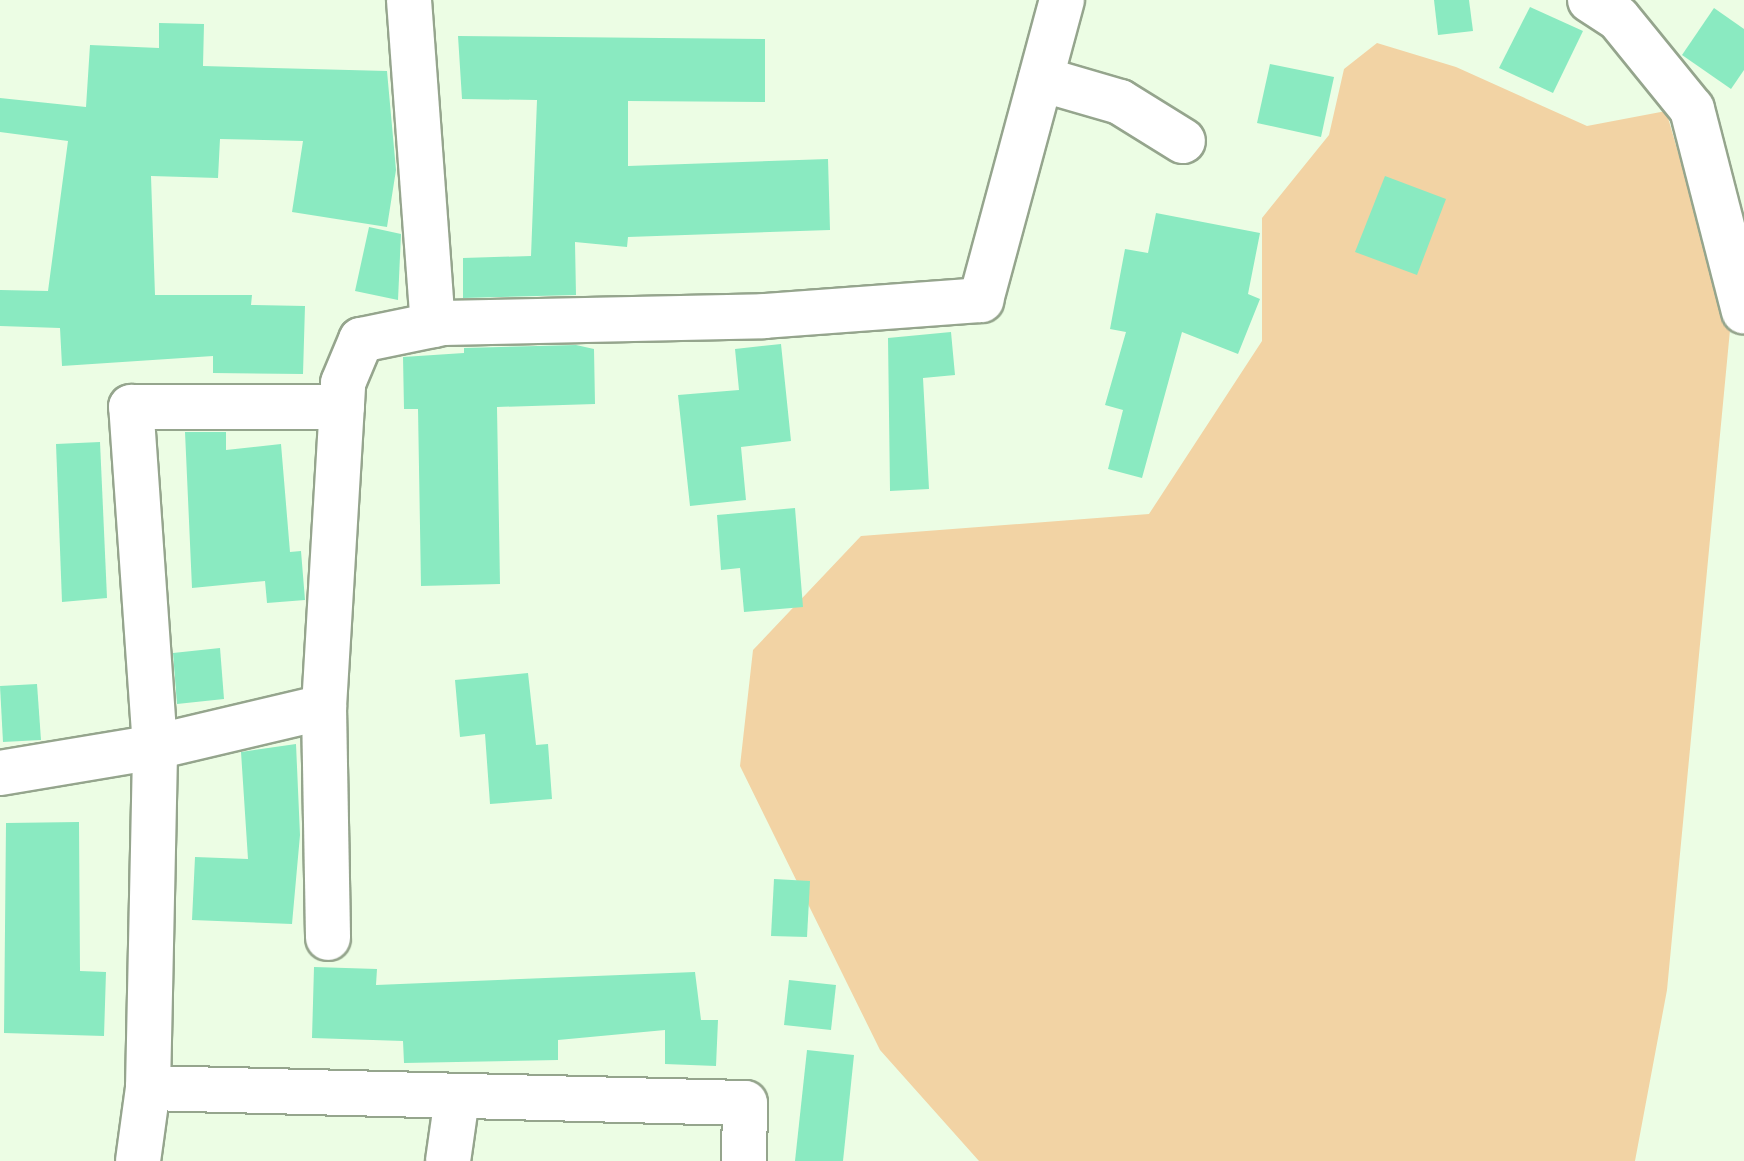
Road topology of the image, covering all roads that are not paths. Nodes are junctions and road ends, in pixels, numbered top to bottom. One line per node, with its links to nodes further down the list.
1 (409, 0): 7 (street)
2 (1062, 0): 4 (street)
3 (1590, 0): 6 (street)
4 (1041, 79): 5 (street); 7 (street)
5 (1183, 141)
6 (1744, 311)
7 (433, 325): 8 (street)
8 (342, 407): 9 (street); 10 (street)
9 (324, 707): 10 (street); 12 (street)
10 (155, 747): 11 (street); 13 (street)
11 (0, 773)
12 (328, 938)
13 (148, 1088): 14 (street); 15 (street)
14 (457, 1098): 16 (street); 17 (street)
15 (138, 1161)
16 (448, 1161)
17 (744, 1161)

